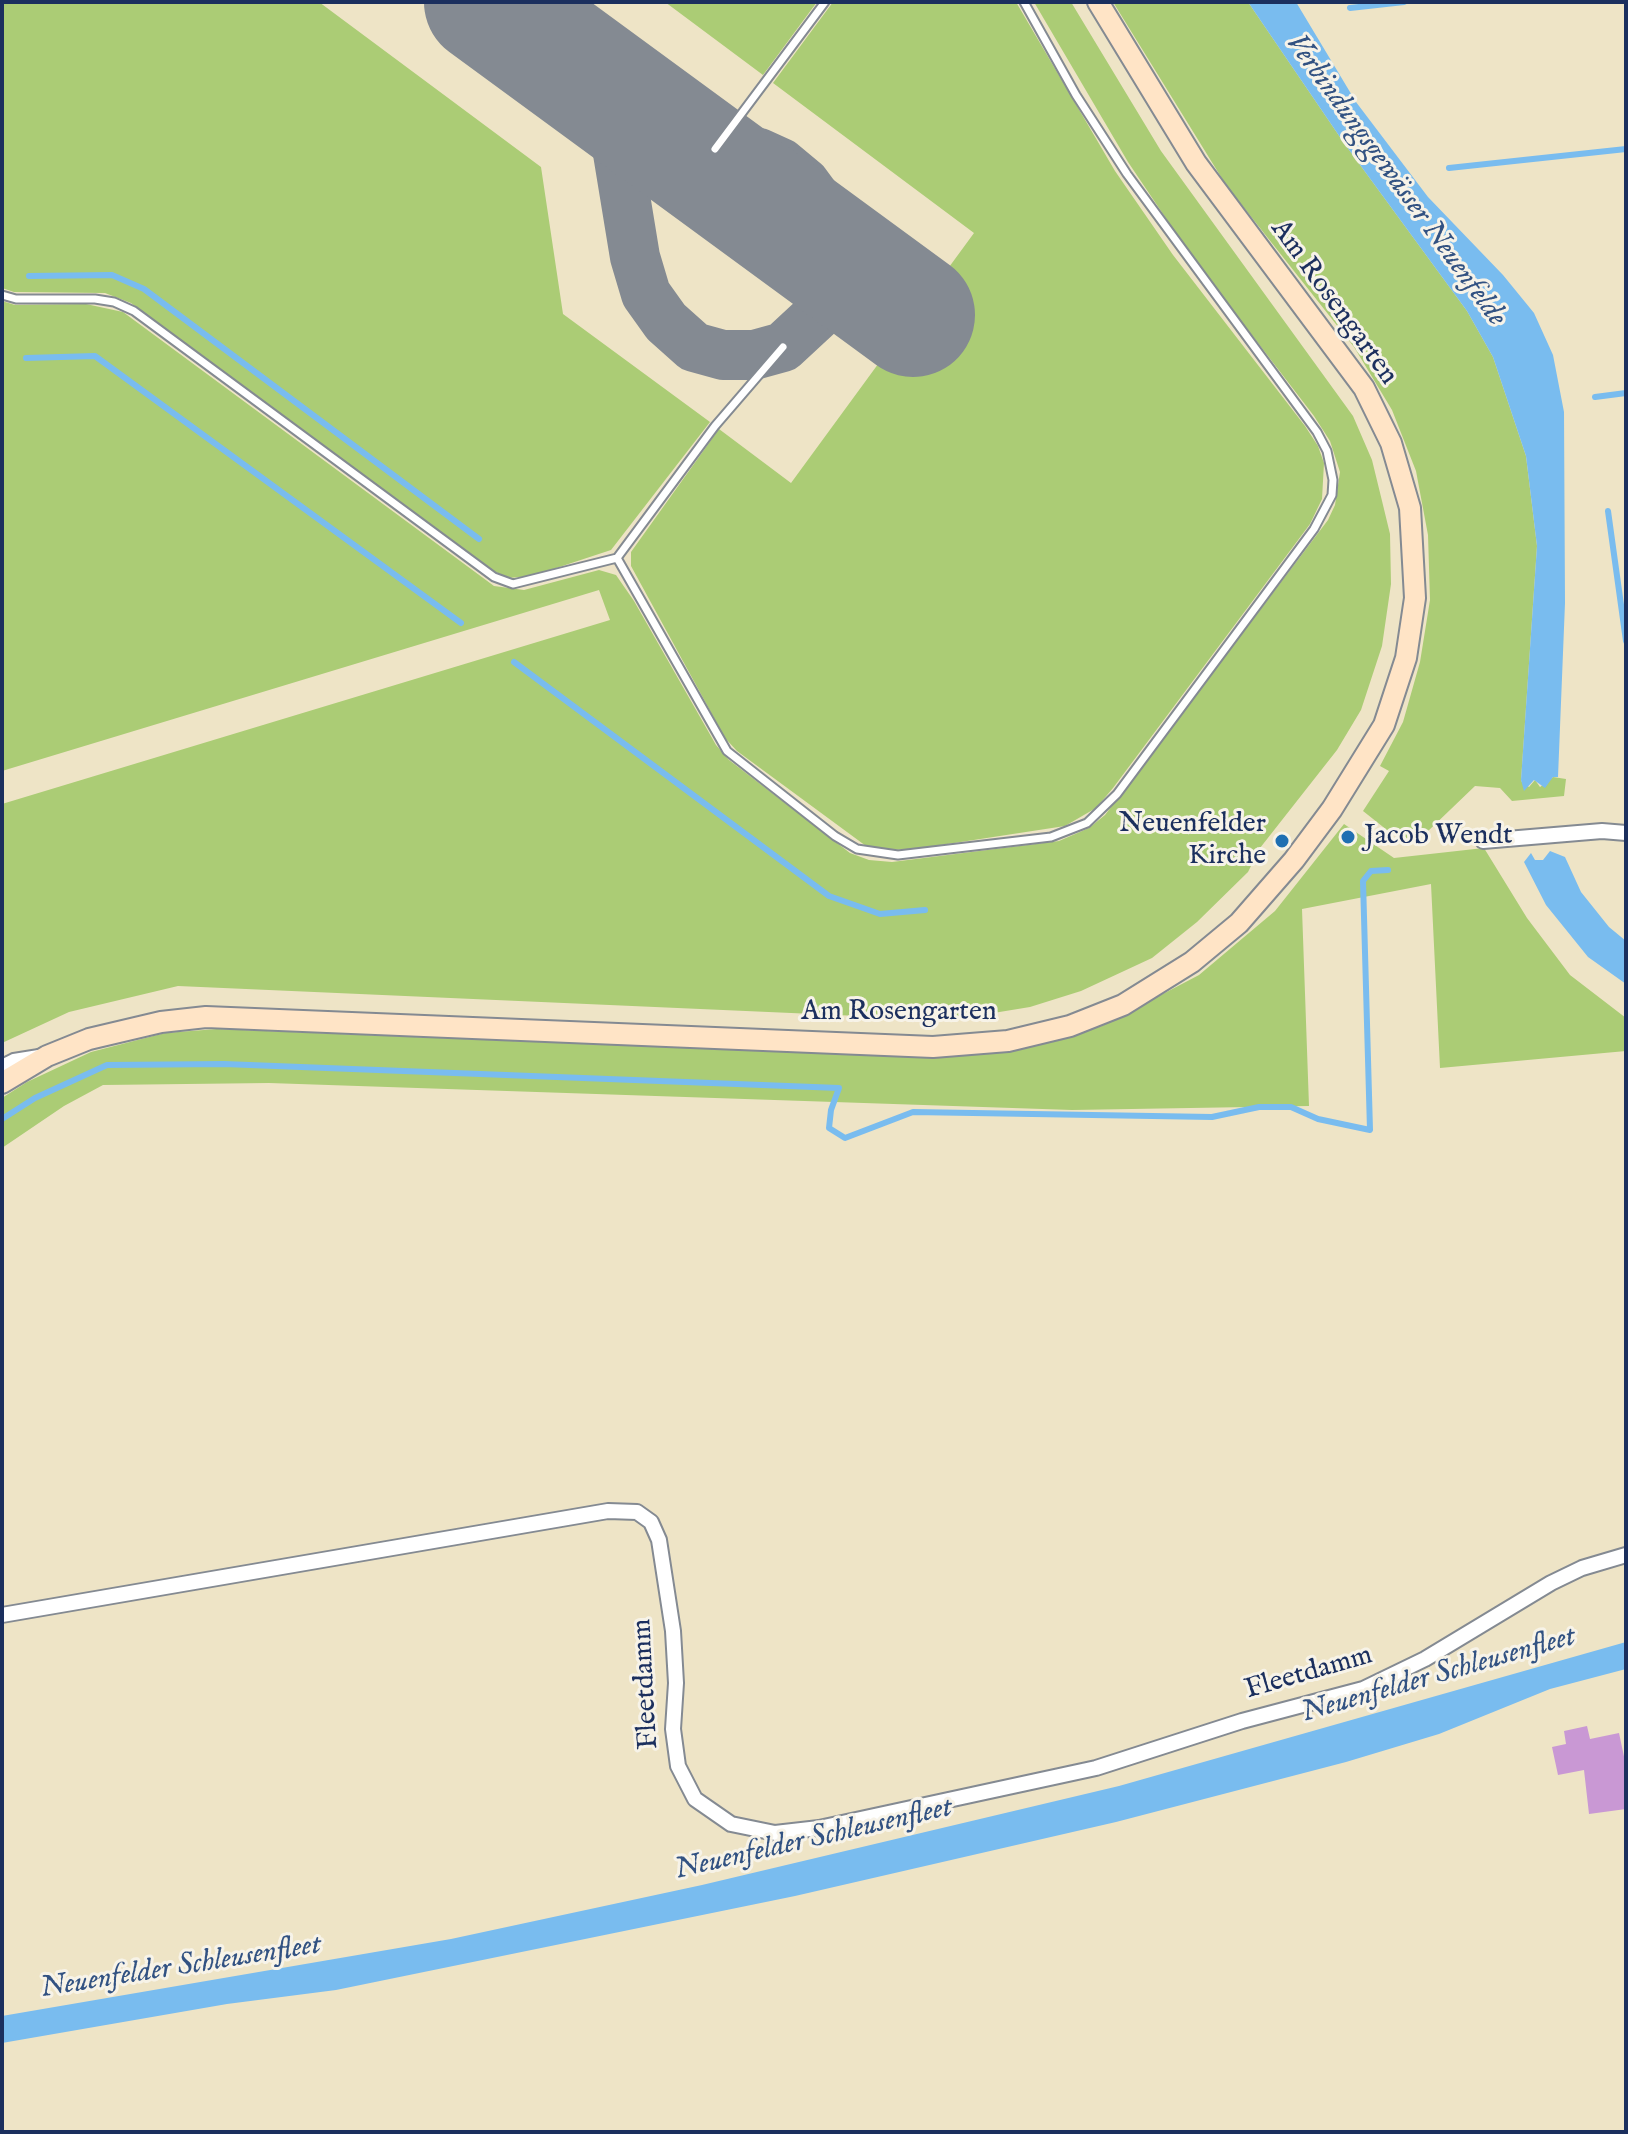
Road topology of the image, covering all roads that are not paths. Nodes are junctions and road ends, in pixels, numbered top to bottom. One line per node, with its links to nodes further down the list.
1 (825, 2): 4 (lane)
2 (1024, 2): 7 (lane)
3 (1098, 2): 10 (main road, Am Rosengarten)
4 (715, 149)
5 (2, 295): 7 (lane)
6 (783, 347): 7 (lane)
7 (617, 558)
8 (1626, 833): 9 (street)
9 (1483, 841)
10 (47, 1056): 11 (street); 12 (main road, Am Rosengarten)
11 (2, 1067)
12 (2, 1083)
13 (1626, 1555): 14 (street, Fleetdamm)
14 (2, 1615)

